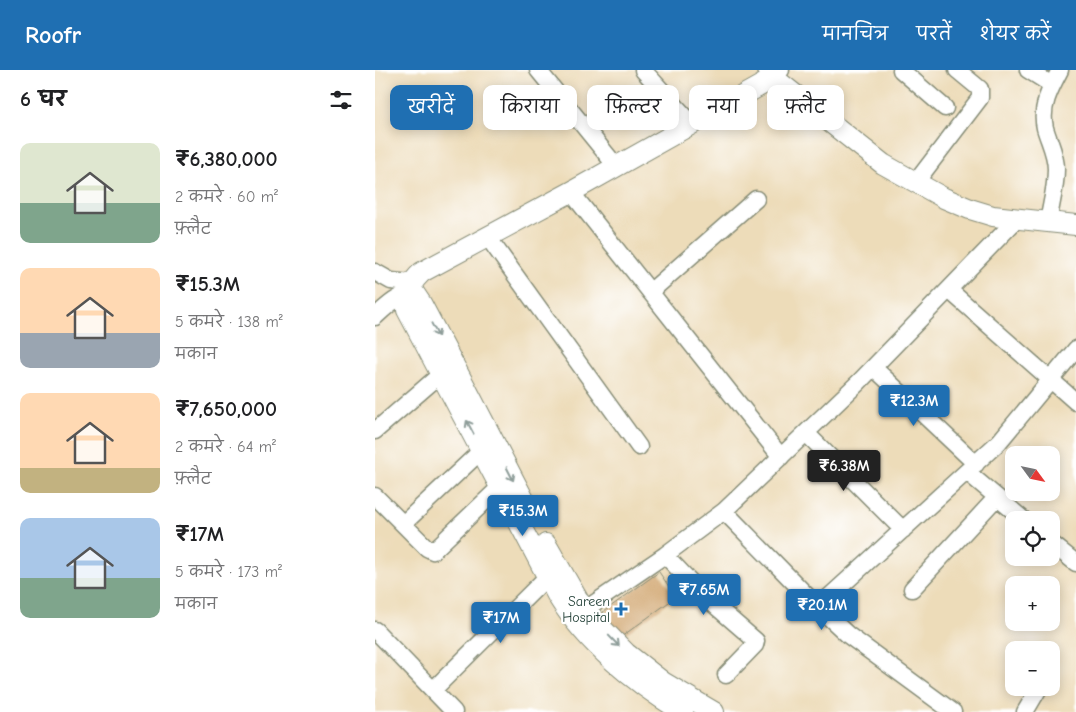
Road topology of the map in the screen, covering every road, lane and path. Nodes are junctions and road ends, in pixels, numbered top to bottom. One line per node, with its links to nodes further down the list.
1 (538, 70): 13 (street)
2 (643, 70): 11 (street)
3 (901, 70): 10 (street)
4 (957, 70): 14 (street)
5 (1028, 70): 9 (street)
6 (1059, 70): 9 (street)
7 (774, 73): 8 (street); 14 (street)
8 (755, 85)
9 (1052, 85): 18 (street)
10 (945, 108)
11 (689, 120)
12 (689, 126): 13 (street)
13 (616, 166): 15 (street)
14 (916, 182): 17 (street)
15 (571, 192): 20 (street); 24 (street)
16 (756, 200): 24 (street)
17 (1017, 218): 18 (street); 23 (street)
18 (1048, 222): 19 (street)
19 (1076, 225)
20 (487, 236): 22 (street); 33 (street)
21 (375, 272): 22 (street)
22 (411, 289): 25 (street); 27 (street)
23 (949, 290): 28 (street); 29 (street)
24 (650, 292): 35 (street)
25 (375, 317)
26 (1076, 349): 29 (street)
27 (447, 368): 31 (street); 34 (street, one-way to 27); 47 (street, one-way to 47)
28 (873, 368): 32 (street); 36 (street)
29 (1050, 380): 30 (street); 36 (street)
30 (1076, 402)
31 (375, 431)
32 (807, 433): 35 (street); 43 (street)
33 (639, 447)
34 (482, 450): 37 (street); 42 (street)
35 (781, 457): 40 (street)
36 (971, 468): 39 (street); 43 (street)
37 (501, 486): 42 (street); 47 (street)
38 (375, 496): 42 (street)
39 (996, 498): 41 (street); 48 (street)
40 (725, 511): 45 (street); 49 (street)
41 (1013, 511)
42 (403, 524)
43 (903, 530): 49 (street)
44 (1060, 550): 46 (street)
45 (665, 555): 50 (street); 52 (street)
46 (1076, 563)
47 (554, 572): 50 (street); 53 (street)
48 (912, 589)
49 (818, 607): 58 (street)
50 (578, 614): 56 (street); 57 (street, one-way to 57)
51 (378, 638): 53 (street)
52 (726, 675)
53 (433, 690): 55 (street)
54 (1034, 696): 59 (street)
55 (454, 712)
56 (683, 712)
57 (713, 712)
58 (953, 712)
59 (1025, 712)

